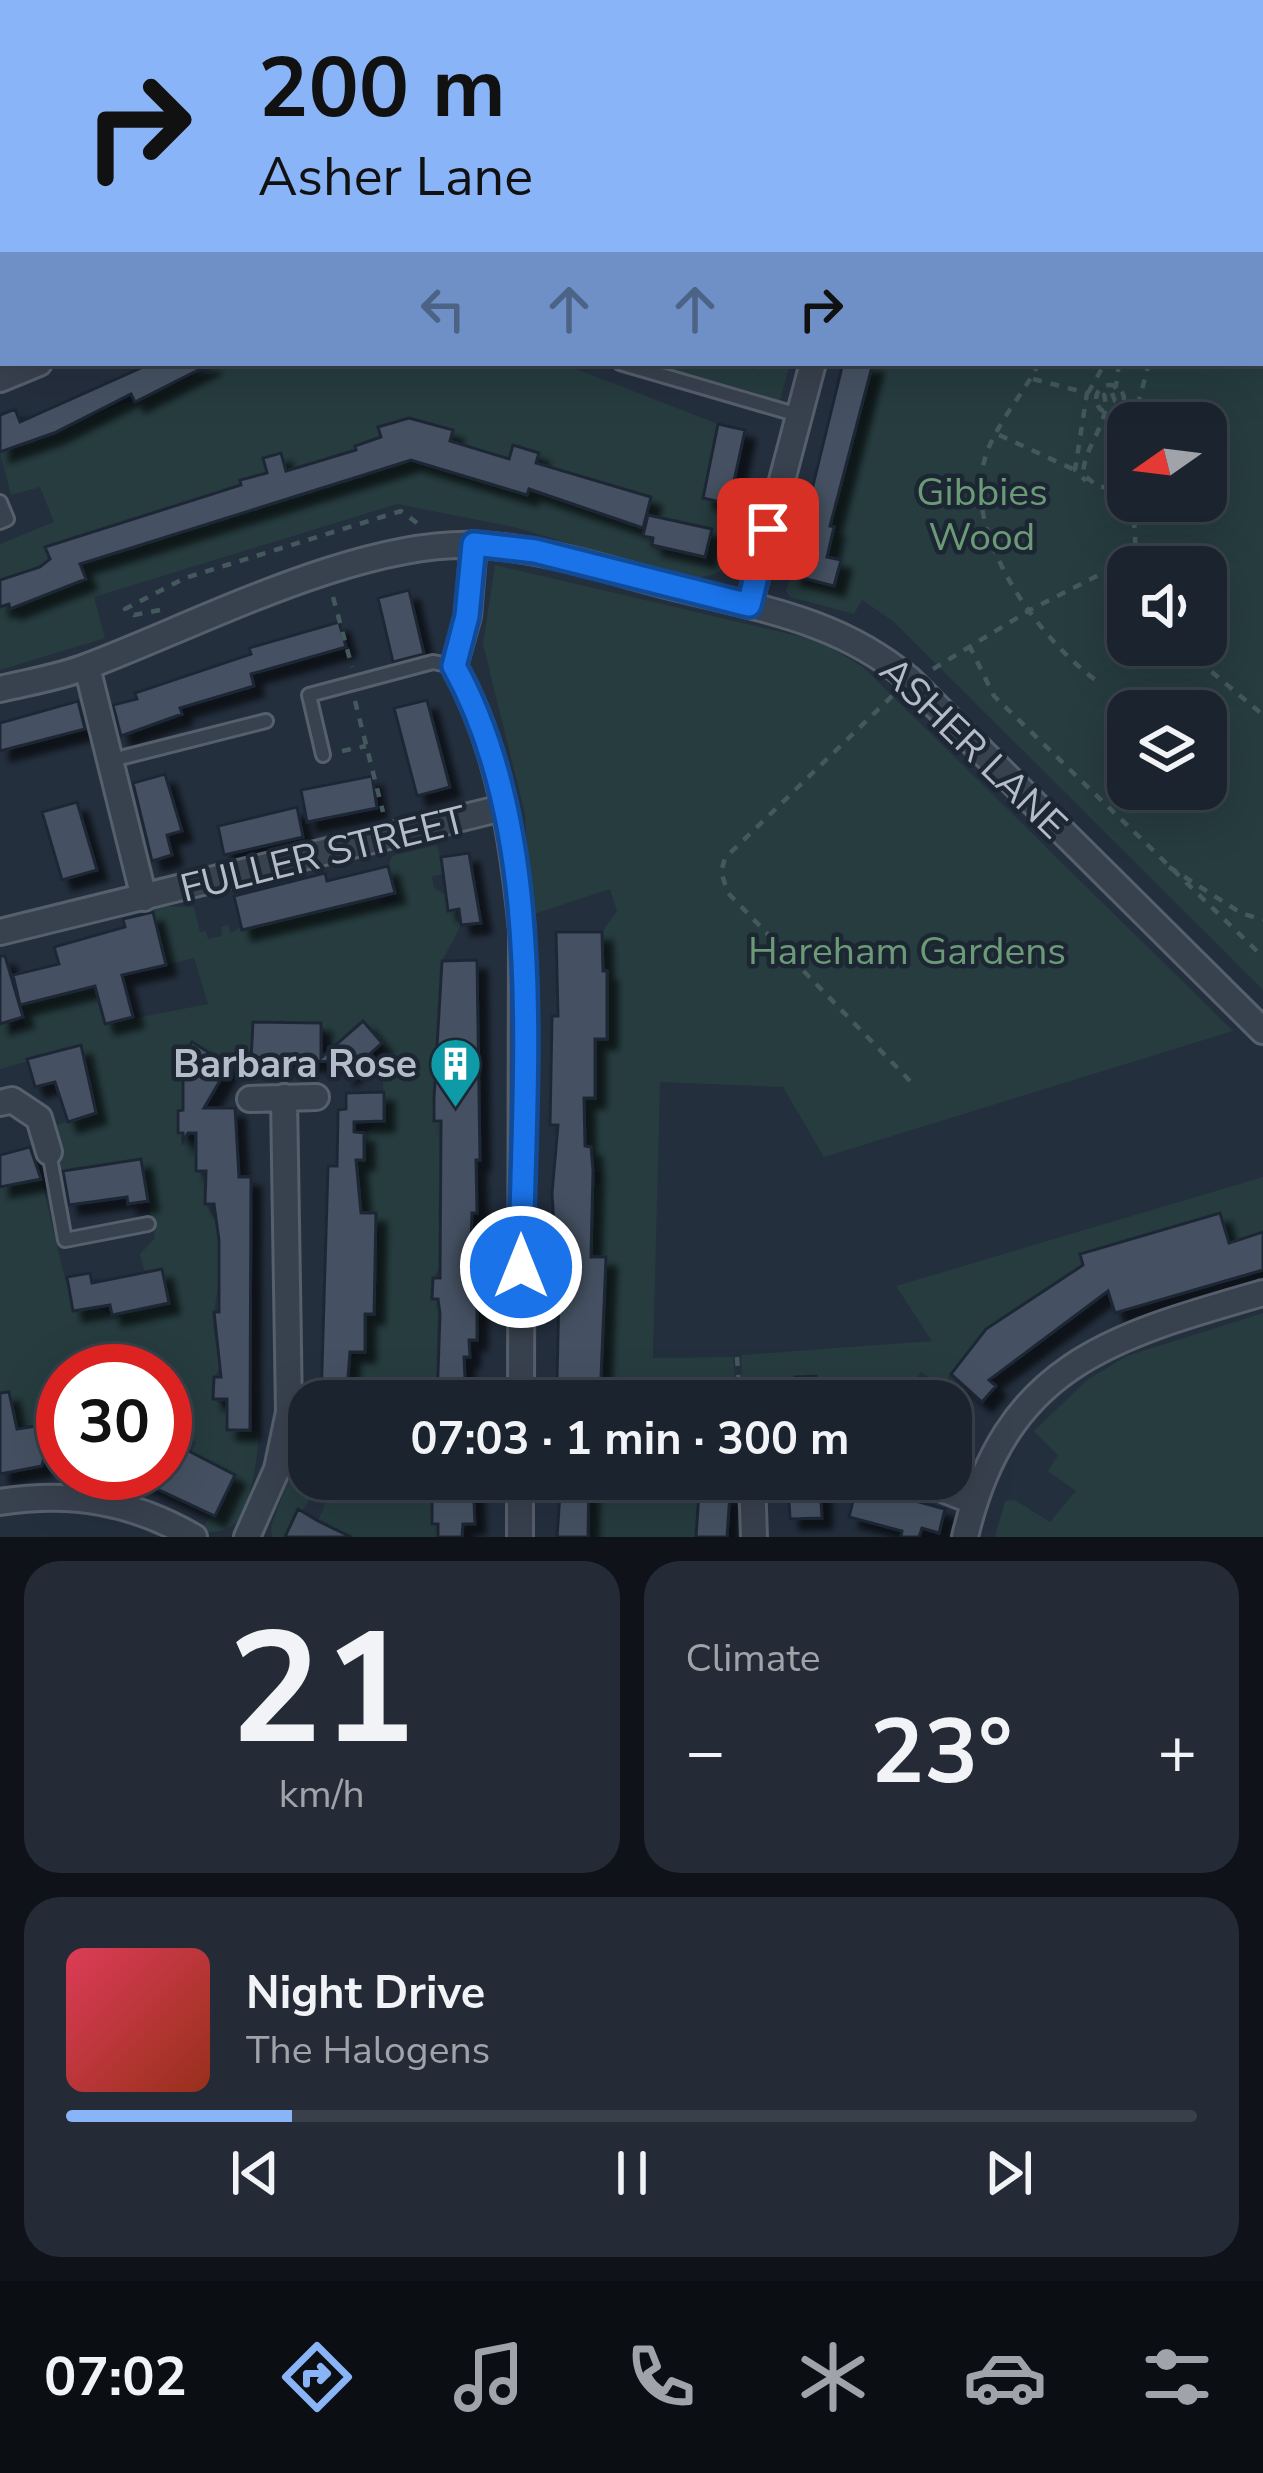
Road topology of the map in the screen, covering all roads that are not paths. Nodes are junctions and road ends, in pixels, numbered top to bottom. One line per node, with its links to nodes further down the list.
1 (32, 366): 4 (street)
2 (630, 366): 5 (lane)
3 (812, 366): 5 (street)
4 (0, 379)
5 (798, 415): 10 (street)
6 (0, 502): 8 (lane)
7 (24, 512): 8 (lane)
8 (4, 520)
9 (474, 544): 10 (street, ASHER LANE); 11 (street); 12 (street, ASHER LANE)
10 (749, 605): 20 (street, ASHER LANE)
11 (454, 666): 15 (lane); 17 (street)
12 (86, 667): 13 (street, ASHER LANE); 16 (street)
13 (0, 689)
14 (266, 721): 16 (lane)
15 (323, 755)
16 (112, 760): 18 (street)
17 (502, 808): 18 (street, FULLER STREET); 28 (street)
18 (144, 898): 19 (street, FULLER STREET)
19 (0, 932)
20 (1263, 1031)
21 (284, 1097): 22 (street); 23 (street); 34 (street)
22 (316, 1097)
23 (250, 1099)
24 (0, 1103): 25 (street)
25 (50, 1152): 26 (lane)
26 (148, 1224)
27 (1263, 1293): 31 (street)
28 (521, 1380)
29 (520, 1500): 35 (street)
30 (752, 1500): 36 (street)
31 (973, 1501): 37 (street)
32 (0, 1502): 33 (street)
33 (194, 1537)
34 (247, 1537)
35 (520, 1537)
36 (754, 1537)
37 (965, 1537)

